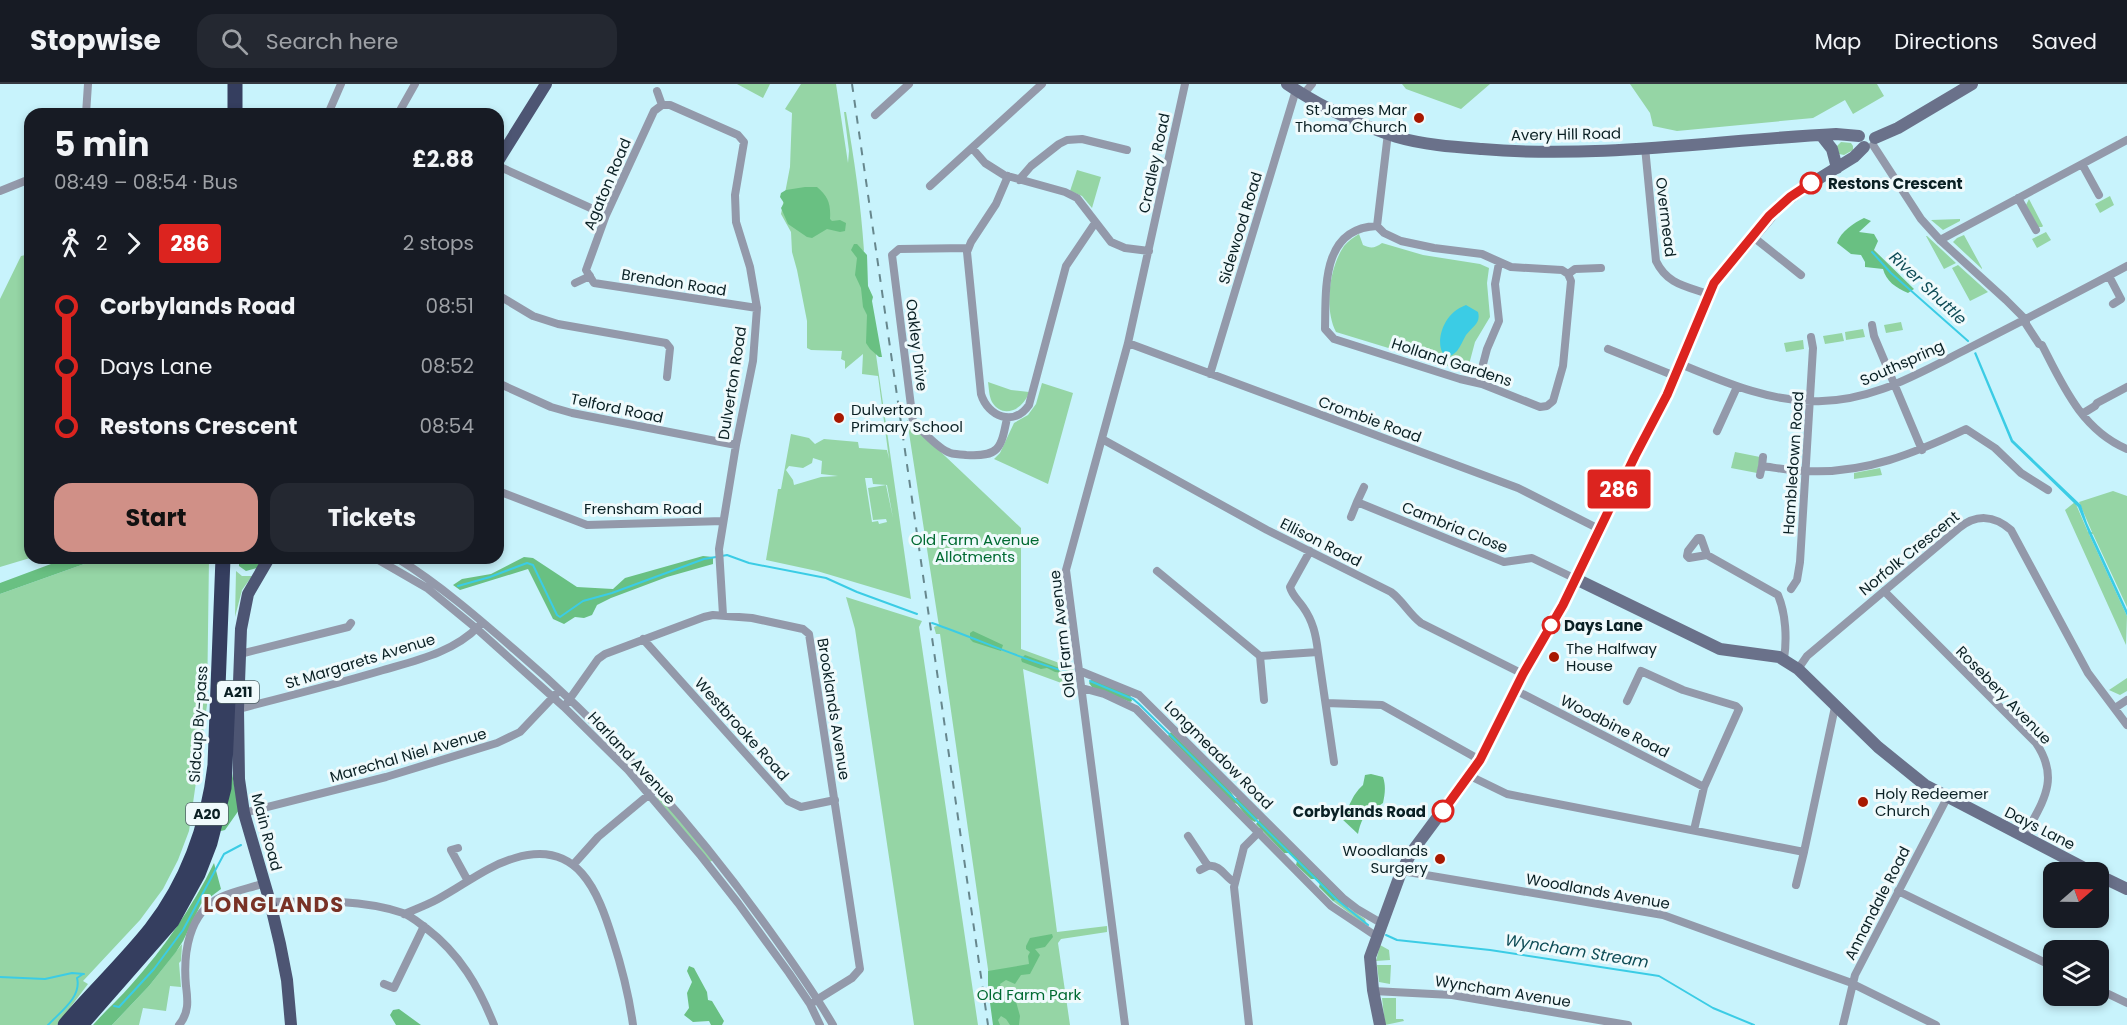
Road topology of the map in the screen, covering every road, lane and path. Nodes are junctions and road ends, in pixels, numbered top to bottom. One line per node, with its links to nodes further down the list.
1 (88, 84): 15 (street)
2 (226, 84): 16 (highway)
3 (235, 84): 17 (highway)
4 (341, 84): 18 (street)
5 (415, 84): 19 (street)
6 (546, 84): 28 (main road)
7 (909, 84): 20 (street)
8 (1042, 84): 25 (street)
9 (1185, 84): 46 (street, Cradley Road)
10 (1312, 84): 12 (street)
11 (1972, 84): 24 (street, Avery Hill Road)
12 (1295, 90): 21 (street, Avery Hill Road); 66 (street, Sidewood Road)
13 (657, 91): 14 (street)
14 (662, 105): 39 (street, Agaton Road); 59 (street, Dulverton Road)
15 (86, 108)
16 (226, 108)
17 (235, 108)
18 (331, 108)
19 (401, 108)
20 (875, 115)
21 (1388, 133): 26 (street, Avery Hill Road); 41 (street)
22 (1821, 135): 24 (street, Avery Hill Road); 26 (street, Avery Hill Road); 30 (street)
23 (2127, 140): 29 (street)
24 (1868, 141): 30 (street); 44 (street)
25 (972, 147): 32 (street); 35 (street)
26 (1645, 147): 55 (street, Overmead)
27 (1127, 150): 33 (street)
28 (504, 151)
29 (2082, 164): 37 (street); 38 (street)
30 (1837, 168): 43 (street)
31 (504, 169): 39 (street)
32 (1008, 176): 33 (street); 45 (street)
33 (1019, 180): 40 (street)
34 (24, 181): 36 (street)
35 (930, 186)
36 (0, 191)
37 (2099, 195)
38 (2018, 198): 42 (street); 44 (street)
39 (606, 215): 52 (street, Agaton Road)
40 (1095, 223): 46 (street); 76 (street)
41 (1377, 226): 47 (street); 69 (street, Holland Gardens)
42 (2036, 230)
43 (1752, 236): 51 (street); 55 (street)
44 (1940, 240): 60 (street)
45 (968, 248): 76 (street); 76 (street, Oakley Drive)
46 (1149, 250): 63 (street, Old Farm Avenue)
47 (1499, 263): 50 (street); 69 (street)
48 (2127, 266): 53 (street, Southspring)
49 (1601, 268): 50 (street)
50 (1568, 274): 69 (street, Holland Gardens)
51 (1801, 275)
52 (590, 276): 54 (street); 59 (street, Brendon Road)
53 (2109, 276): 56 (street); 60 (street, Southspring)
54 (575, 283)
55 (1708, 294): 65 (street)
56 (2124, 298): 58 (street)
57 (504, 299): 67 (street)
58 (2113, 304)
59 (757, 308): 79 (street, Dulverton Road)
60 (2026, 320): 70 (street, Southspring); 75 (street)
61 (1872, 325): 70 (street)
62 (1811, 337): 74 (street, Hambledown Road)
63 (1128, 343): 66 (street, Crombie Road); 78 (street, Old Farm Avenue)
64 (1608, 349): 68 (street)
65 (1680, 364): 68 (street); 72 (street, Southspring)
66 (1210, 375): 90 (street, Crombie Road)
67 (667, 376)
68 (1675, 376): 90 (street)
69 (1478, 383)
70 (1894, 384): 74 (street, Southspring); 81 (street)
71 (504, 386): 79 (street, Telford Road)
72 (1737, 387): 74 (street, Southspring); 77 (street)
73 (2127, 387): 75 (street)
74 (1811, 401): 83 (street, Hambledown Road)
75 (2082, 414): 80 (street)
76 (1007, 418)
77 (1717, 431)
78 (1102, 439): 91 (street, Ellison Road); 112 (street, Old Farm Avenue)
79 (736, 445): 89 (street, Dulverton Road)
80 (2127, 449)
81 (1922, 450): 83 (street); 85 (street)
82 (1762, 466): 83 (street)
83 (1807, 471): 100 (street, Hambledown Road)
84 (1364, 487): 87 (street)
85 (2048, 490)
86 (504, 492): 89 (street, Frensham Road)
87 (1357, 502): 88 (street); 99 (street, Cambria Close)
88 (1351, 517)
89 (723, 521): 102 (street, Dulverton Road)
90 (1599, 529): 99 (street)
91 (1310, 551): 107 (street); 113 (street, Ellison Road)
92 (1707, 555): 110 (street)
93 (223, 564): 168 (highway, Sidcup By-pass / A20)
94 (233, 564): 169 (highway, Sidcup By-pass / A20)
95 (265, 564): 108 (main road, Main Road / A211)
96 (393, 564): 105 (street, Harland Avenue)
97 (406, 564): 104 (street, Harland Avenue)
98 (1157, 571): 109 (street)
99 (1576, 579): 110 (street, Days Lane); 113 (street)
100 (1791, 589)
101 (1884, 591): 111 (street, Norfolk Crescent); 125 (street, Norfolk Crescent); 140 (street, Rosebery Avenue)
102 (723, 615): 106 (street, Brooklands Avenue); 135 (street, Brooklands Avenue)
103 (351, 622): 108 (street)
104 (483, 622): 105 (street, St Margarets Avenue); 115 (street, Harland Avenue)
105 (477, 629): 117 (street, Harland Avenue); 126 (street, St Margarets Avenue)
106 (644, 639): 118 (street, Brooklands Avenue); 135 (street, Westbrooke Road)
107 (1318, 652): 109 (street); 122 (street)
108 (240, 654): 126 (main road, Main Road / A211)
109 (1260, 656): 119 (street)
110 (1784, 659): 111 (street, Days Lane)
111 (1798, 669): 123 (street, Days Lane)
112 (1080, 671): 114 (street, Old Farm Avenue); 157 (street, Longmeadow Road)
113 (1523, 674): 116 (street)
114 (1082, 688): 138 (street); 176 (street, Old Farm Avenue)
115 (560, 689): 117 (street, Marechal Niel Avenue); 118 (street, Harland Avenue)
116 (1515, 690): 128 (street); 131 (street, Woodbine Road)
117 (553, 697): 124 (street, Harland Avenue); 136 (street, Marechal Niel Avenue)
118 (571, 699): 124 (street, Brooklands Avenue); 132 (street, Harland Avenue)
119 (1264, 700)
120 (2127, 700): 125 (street)
121 (1627, 701): 131 (street)
122 (1326, 703): 128 (street); 129 (street)
123 (1835, 706): 134 (street, Days Lane); 142 (street)
124 (564, 707): 133 (street, Harland Avenue)
125 (2115, 708): 127 (street, Norfolk Crescent)
126 (238, 709): 136 (main road, Main Road / A211)
127 (2127, 724)
128 (1480, 760): 130 (street)
129 (1334, 762)
130 (1470, 776): 137 (street); 147 (street)
131 (1704, 786): 137 (street)
132 (657, 788): 133 (street); 165 (street, Harland Avenue)
133 (650, 794): 144 (street); 167 (street, Harland Avenue)
134 (1947, 798): 140 (street, Days Lane); 154 (street, Annandale Road)
135 (835, 800): 165 (street, Brooklands Avenue)
136 (244, 813): 151 (main road, Main Road / A211)
137 (1694, 830): 142 (street)
138 (1258, 832): 150 (street); 159 (street)
139 (1188, 836): 145 (street)
140 (2024, 837): 143 (street, Days Lane)
141 (451, 850): 149 (street)
142 (1804, 852): 152 (street)
143 (2073, 862)
144 (573, 865): 149 (street); 173 (street)
145 (1208, 866): 146 (street); 150 (street)
146 (1200, 870)
147 (1402, 871): 157 (street); 161 (street, Woodlands Avenue)
148 (2109, 880): 153 (street)
149 (468, 881): 156 (street)
150 (1234, 882): 177 (street)
151 (265, 883): 155 (main road, Main Road / A211); 170 (street)
152 (1796, 885)
153 (2127, 889)
154 (1898, 891): 160 (street); 161 (street, Annandale Road)
155 (270, 902): 156 (street); 171 (main road, Main Road / A211)
156 (404, 914): 158 (street)
157 (1381, 923): 159 (street)
158 (424, 926): 162 (street); 172 (street)
159 (1376, 936): 163 (street)
160 (2043, 962)
161 (1852, 983): 180 (street, Annandale Road); 181 (street, Woodlands Avenue)
162 (384, 984)
163 (1373, 991): 178 (street); 179 (street, Wyncham Avenue)
164 (2109, 994): 166 (street)
165 (818, 999): 167 (street, Brooklands Avenue); 175 (street, Harland Avenue)
166 (2127, 1003)
167 (810, 1004): 174 (street, Harland Avenue)
168 (65, 1025)
169 (81, 1025)
170 (179, 1025)
171 (291, 1025)
172 (494, 1025)
173 (633, 1025)
174 (820, 1025)
175 (833, 1025)
176 (1125, 1025)
177 (1249, 1025)
178 (1380, 1025)
179 (1628, 1025)
180 (1843, 1025)
181 (1936, 1025)

